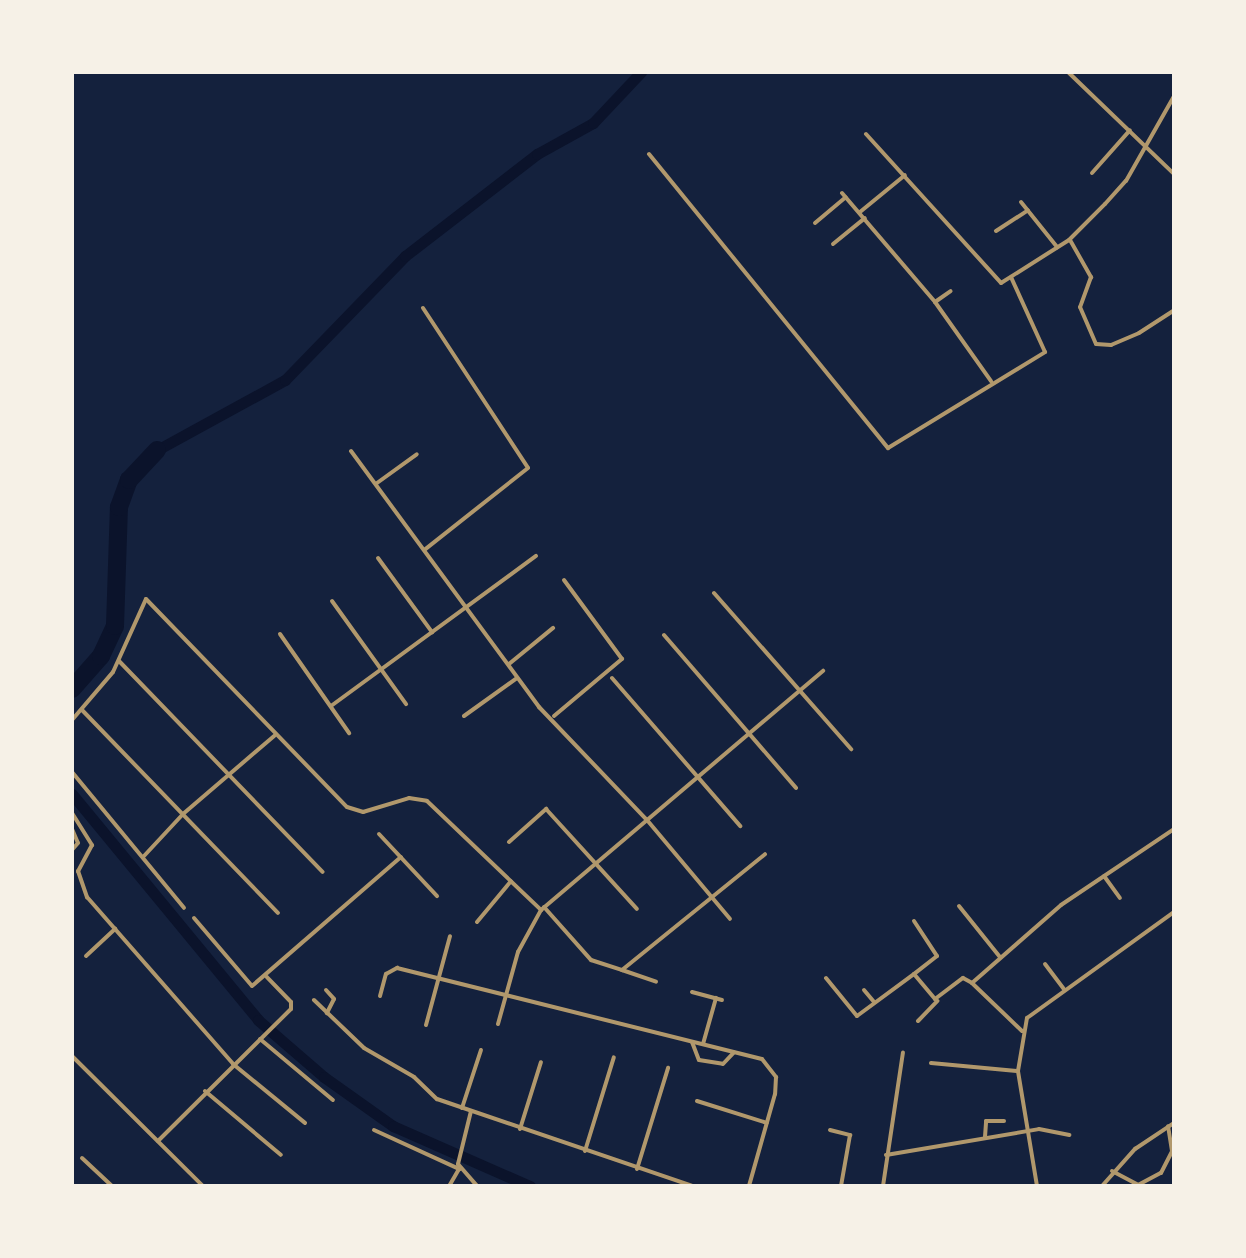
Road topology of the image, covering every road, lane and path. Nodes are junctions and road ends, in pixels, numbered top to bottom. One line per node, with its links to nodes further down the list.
1 (1068, 72): 3 (street)
2 (1174, 96): 5 (street)
3 (1130, 130): 5 (street); 7 (street)
4 (866, 134): 9 (street)
5 (1146, 146): 8 (street); 16 (street)
6 (649, 154): 24 (street)
7 (1092, 173)
8 (1174, 174)
9 (905, 175): 12 (street); 19 (street)
10 (1021, 202): 11 (street)
11 (1028, 210): 15 (street); 18 (street)
12 (860, 212): 13 (street); 14 (street)
13 (865, 218): 17 (street); 21 (street)
14 (815, 223)
15 (996, 231)
16 (1069, 240): 18 (street); 23 (street)
17 (833, 244)
18 (1058, 248): 19 (street)
19 (1011, 277): 24 (street)
20 (951, 291): 21 (street)
21 (935, 302): 24 (street)
22 (423, 308): 28 (street)
23 (1173, 311)
24 (991, 381)
25 (351, 451): 27 (street)
26 (417, 454): 27 (street)
27 (377, 483): 28 (street)
28 (424, 550): 34 (street)
29 (536, 556): 34 (street)
30 (378, 558): 36 (street)
31 (564, 580): 50 (street)
32 (714, 593): 45 (street)
33 (332, 601): 41 (street)
34 (467, 607): 36 (street); 40 (street)
35 (553, 628): 40 (street)
36 (432, 632): 41 (street)
37 (280, 634): 47 (street)
38 (664, 635): 53 (street)
39 (119, 661): 48 (street); 54 (street); 57 (street)
40 (509, 664): 43 (street)
41 (381, 670): 46 (street); 47 (street)
42 (823, 671): 45 (street)
43 (518, 677): 49 (street); 50 (street)
44 (612, 678): 58 (street)
45 (800, 691): 53 (street); 55 (street)
46 (406, 704)
47 (331, 706): 52 (street)
48 (82, 710): 51 (street); 61 (street)
49 (464, 716)
50 (554, 716): 62 (street)
51 (72, 720)
52 (349, 733)
53 (747, 733): 58 (street); 59 (street)
54 (275, 735): 57 (street); 75 (street)
55 (851, 749)
56 (72, 772): 70 (street)
57 (229, 773): 61 (street); 73 (street)
58 (697, 776): 62 (street); 63 (street)
59 (796, 788)
60 (72, 813): 89 (street)
61 (183, 814): 70 (street); 84 (street)
62 (647, 820): 72 (street); 77 (street)
63 (740, 826)
64 (72, 829): 68 (street)
65 (1174, 829): 74 (street)
66 (379, 834): 71 (street)
67 (509, 842): 72 (street)
68 (72, 850)
69 (765, 854): 77 (street)
70 (144, 856): 80 (street)
71 (401, 857): 76 (street); 96 (street)
72 (596, 865): 81 (street); 82 (street)
73 (323, 872)
74 (1104, 876): 78 (street); 92 (street)
75 (511, 881): 81 (street); 88 (street)
76 (437, 896)
77 (712, 897): 86 (street); 94 (street)
78 (1120, 898)
79 (959, 906): 92 (street)
80 (184, 908)
81 (543, 909): 94 (street); 106 (street)
82 (637, 909)
83 (1174, 912): 101 (street)
84 (278, 913)
85 (194, 918): 96 (street)
86 (730, 919)
87 (914, 921): 95 (street)
88 (477, 922)
89 (115, 929): 91 (street); 127 (street)
90 (450, 936): 97 (street)
91 (86, 956)
92 (1000, 957): 100 (street)
93 (1045, 964): 101 (street)
94 (622, 970): 99 (street)
95 (914, 974): 110 (street); 111 (street)
96 (267, 977): 117 (street)
97 (439, 978): 105 (street); 106 (street); 115 (street)
98 (826, 978): 111 (street)
99 (656, 982)
100 (972, 983): 110 (street); 116 (street)
101 (1064, 989): 116 (street)
102 (326, 990): 112 (street)
103 (864, 990): 111 (street)
104 (692, 992): 107 (street)
105 (380, 996)
106 (505, 996): 114 (street); 118 (street)
107 (716, 998): 109 (street); 119 (street)
108 (314, 1000): 112 (street)
109 (722, 1000)
110 (937, 1001): 113 (street)
111 (874, 1002)
112 (327, 1013): 133 (street)
113 (918, 1021)
114 (498, 1024)
115 (426, 1025)
116 (1022, 1031): 129 (street)
117 (260, 1039): 127 (street); 131 (street)
118 (692, 1042): 119 (street); 121 (street)
119 (703, 1044): 121 (street)
120 (481, 1050): 133 (street)
121 (734, 1052): 137 (street)
122 (903, 1052): 148 (street)
123 (72, 1056): 145 (street)
124 (614, 1057): 146 (street)
125 (541, 1062): 139 (street)
126 (931, 1063): 129 (street)
127 (233, 1064): 130 (street); 136 (street)
128 (668, 1068): 151 (street)
129 (1018, 1071): 142 (street)
130 (205, 1091): 145 (street); 147 (street)
131 (333, 1100)
132 (697, 1101): 137 (street)
133 (462, 1108): 134 (street)
134 (471, 1111): 139 (street); 150 (street)
135 (1004, 1121): 144 (street)
136 (305, 1123)
137 (767, 1123): 159 (street)
138 (1171, 1124): 152 (street); 152 (street)
139 (520, 1129): 146 (street)
140 (374, 1130): 150 (street)
141 (830, 1130): 160 (street)
142 (1026, 1132): 143 (street); 144 (street); 162 (street)
143 (1069, 1135)
144 (985, 1138): 148 (street)
145 (158, 1141): 155 (street)
146 (584, 1152): 151 (street)
147 (281, 1155)
148 (886, 1155): 161 (street)
149 (82, 1158): 154 (street)
150 (459, 1169): 156 (street); 157 (street)
151 (637, 1170): 153 (street)
152 (1112, 1171): 163 (street)
153 (682, 1185): 158 (street)
154 (112, 1186)
155 (203, 1186)
156 (449, 1186)
157 (477, 1186)
158 (692, 1186)
159 (749, 1186)
160 (841, 1186)
161 (883, 1186)
162 (1037, 1186)
163 (1102, 1186)

